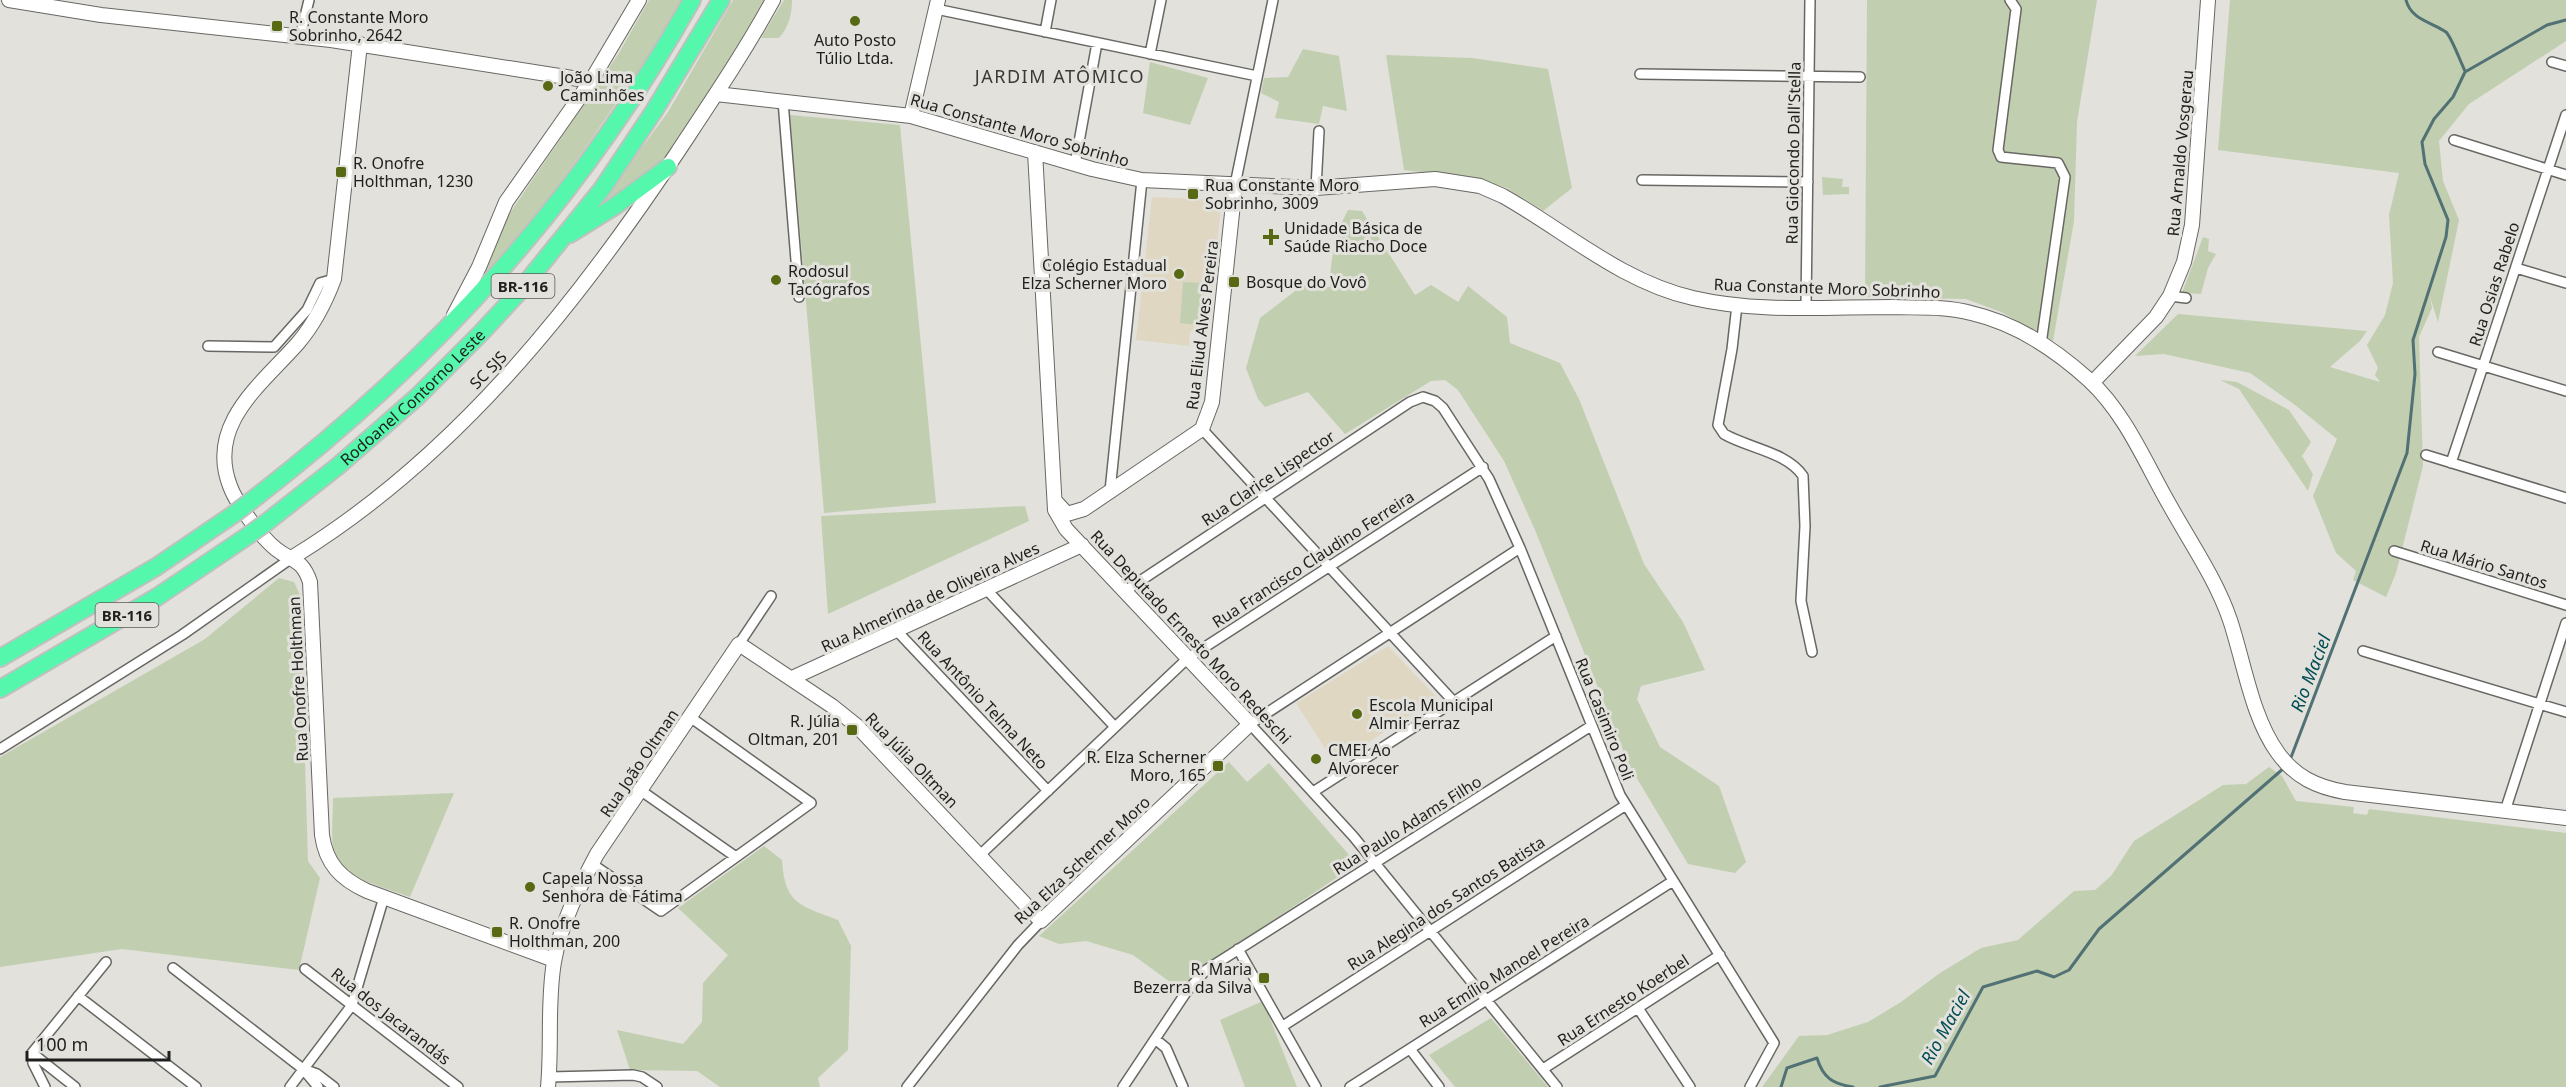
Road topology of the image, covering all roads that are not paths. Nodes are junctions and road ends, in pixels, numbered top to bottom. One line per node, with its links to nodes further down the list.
1 (9, 0): 15 (street)
2 (309, 0): 15 (street)
3 (639, 0): 25 (street)
4 (692, 0): 51 (highway, Rodoanel Contorno Leste / BR-116)
5 (722, 0): 42 (highway, Rodoanel Contorno Leste / BR-116)
6 (773, 0): 26 (street, SC SJS)
7 (1051, 0): 14 (street)
8 (1161, 0): 18 (street)
9 (1273, 0): 22 (street, Rua Eliud Alves Pereira)
10 (1810, 0): 23 (street, Rua Giocondo Dall'Stella)
11 (2010, 0): 52 (street)
12 (2208, 0): 46 (street, Rua Arnaldo Vosgerau)
13 (937, 5): 14 (street); 29 (street)
14 (1045, 32): 16 (street)
15 (300, 37): 17 (street)
16 (1097, 43): 18 (street); 33 (street)
17 (360, 44): 25 (street); 44 (street, Rua Onofre Holthman)
18 (1150, 54): 22 (street)
19 (2552, 62): 20 (street)
20 (2566, 66)
21 (1640, 74): 23 (street)
22 (1257, 76): 40 (street, Rua Eliud Alves Pereira)
23 (1809, 76): 24 (street); 39 (street, Rua Giocondo Dall'Stella)
24 (1860, 77)
25 (591, 81): 51 (street)
26 (716, 94): 27 (street, Rua Constante Moro Sobrinho); 34 (street, SC SJS)
27 (783, 101): 29 (street, Rua Constante Moro Sobrinho); 47 (street)
28 (2566, 115): 35 (street, Rua Osias Rabelo)
29 (911, 116): 32 (street, Rua Constante Moro Sobrinho)
30 (1319, 131): 41 (street)
31 (2454, 140): 35 (street)
32 (1035, 152): 33 (street, Rua Constante Moro Sobrinho); 64 (street, Rua Deputado Ernesto Moro Redeschi)
33 (1075, 164): 37 (street, Rua Constante Moro Sobrinho)
34 (668, 167): 42 (highway); 71 (street, SC SJS)
35 (2548, 169): 36 (street); 43 (street, Rua Osias Rabelo)
36 (2566, 175)
37 (1142, 180): 40 (street, Rua Constante Moro Sobrinho); 63 (street)
38 (1642, 180): 39 (street)
39 (1808, 182): 50 (street, Rua Giocondo Dall'Stella)
40 (1235, 185): 41 (street, Rua Constante Moro Sobrinho); 59 (street, Rua Eliud Alves Pereira)
41 (1316, 188): 49 (street, Rua Constante Moro Sobrinho)
42 (557, 243): 87 (highway, Rodoanel Contorno Leste / BR-116, bridge)
43 (2516, 268): 45 (street); 55 (street, Rua Osias Rabelo)
44 (334, 279): 53 (street); 71 (street, Rua Onofre Holthman)
45 (2566, 284)
46 (2169, 296): 48 (street); 56 (street, Rua Arnaldo Vosgerau)
47 (799, 297)
48 (2186, 298)
49 (1737, 305): 50 (street, Rua Constante Moro Sobrinho); 83 (street)
50 (1806, 306): 52 (street, Rua Constante Moro Sobrinho)
51 (444, 333): 84 (highway, Rodoanel Contorno Leste / BR-116, bridge)
52 (2041, 344): 56 (street, Rua Constante Moro Sobrinho)
53 (208, 346)
54 (2438, 352): 55 (street)
55 (2483, 366): 57 (street); 61 (street, Rua Osias Rabelo)
56 (2092, 383): 100 (street, Rua Constante Moro Sobrinho)
57 (2566, 391)
58 (1430, 398): 62 (street, Rua Casimiro Poli); 65 (street, Rua Clarice Lispector)
59 (1202, 429): 63 (street); 65 (street, Rua Eliud Alves Pereira)
60 (2426, 455): 61 (street)
61 (2451, 463): 66 (street)
62 (1483, 467): 69 (street, Rua Casimiro Poli); 72 (street, Rua Francisco Claudino Ferreira)
63 (1110, 491): 67 (street)
64 (1053, 497): 67 (street); 68 (street, Rua Deputado Ernesto Moro Redeschi)
65 (1266, 498): 72 (street, Rua Eliud Alves Pereira); 74 (street, Rua Clarice Lispector)
66 (2566, 498)
67 (1084, 509): 68 (street)
68 (1082, 545): 73 (street, Rua Almerinda de Oliveira Alves); 74 (street, Rua Deputado Ernesto Moro Redeschi)
69 (1520, 548): 79 (street, Rua Elza Scherner Moro); 80 (street, Rua Casimiro Poli)
70 (2394, 551): 76 (street, Rua Mário Santos)
71 (293, 557): 95 (street); 107 (street, Rua Onofre Holthman)
72 (1329, 567): 79 (street, Rua Eliud Alves Pereira); 85 (street, Rua Francisco Claudino Ferreira)
73 (986, 589): 78 (street, Rua Almerinda de Oliveira Alves); 94 (street)
74 (1125, 591): 85 (street, Rua Deputado Ernesto Moro Redeschi)
75 (771, 596): 81 (street, Rua João Oltman)
76 (2566, 605)
77 (2566, 623): 89 (street)
78 (896, 630): 86 (street, Rua Almerinda de Oliveira Alves); 97 (street, Rua Antônio Telma Neto)
79 (1390, 633): 88 (street, Rua Eliud Alves Pereira); 92 (street, Rua Elza Scherner Moro)
80 (1556, 636): 88 (street); 93 (street, Rua Casimiro Poli)
81 (739, 644): 86 (street, Rua Júlia Oltman); 91 (street, Rua João Oltman)
82 (2363, 651): 89 (street)
83 (1812, 652)
84 (0, 658)
85 (1188, 658): 92 (street, Rua Deputado Ernesto Moro Redeschi); 94 (street, Rua Francisco Claudino Ferreira)
86 (792, 678): 102 (street, Rua Júlia Oltman)
87 (0, 689)
88 (1454, 702): 98 (street)
89 (2540, 704): 90 (street); 100 (street)
90 (2566, 712)
91 (690, 717): 96 (street, Rua João Oltman); 103 (street)
92 (1250, 724): 98 (street, Rua Deputado Ernesto Moro Redeschi); 108 (street, Rua Elza Scherner Moro)
93 (1592, 726): 99 (street, Rua Casimiro Poli); 104 (street, Rua Paulo Adams Filho)
94 (1115, 727): 97 (street, Rua Francisco Claudino Ferreira)
95 (0, 749)
96 (640, 790): 103 (street); 105 (street, Rua João Oltman)
97 (1048, 791): 102 (street, Rua Francisco Claudino Ferreira)
98 (1313, 792): 104 (street, Rua Deputado Ernesto Moro Redeschi)
99 (1626, 805): 106 (street, Rua Casimiro Poli); 109 (street, Rua Alegina dos Santos Batista)
100 (2505, 811): 101 (street, Rua Constante Moro Sobrinho)
101 (2566, 818)
102 (980, 855): 108 (street, Rua Júlia Oltman)
103 (736, 857): 105 (street)
104 (1374, 863): 109 (street, Rua Deputado Ernesto Moro Redeschi); 110 (street, Rua Paulo Adams Filho)
105 (592, 864): 112 (street, Rua João Oltman)
106 (1673, 881): 111 (street, Rua Casimiro Poli); 117 (street, Rua Emílio Manoel Pereira)
107 (384, 897): 112 (street, Rua Onofre Holthman); 118 (street)
108 (1041, 921): 135 (street, Rua Elza Scherner Moro)
109 (1430, 931): 117 (street, Rua Deputado Ernesto Moro Redeschi); 120 (street, Rua Alegina dos Santos Batista)
110 (1238, 949): 120 (street); 121 (street, Rua Paulo Adams Filho)
111 (1720, 955): 119 (street, Rua Ernesto Koerbel); 143 (street, Rua Casimiro Poli)
112 (554, 960): 126 (street)
113 (106, 962): 116 (street)
114 (172, 968): 124 (street)
115 (305, 969): 118 (street, Rua dos Jacarandás)
116 (78, 996): 123 (street); 129 (street)
117 (1487, 1000): 122 (street, Rua Emílio Manoel Pereira); 125 (street, Rua Deputado Ernesto Moro Redeschi)
118 (352, 1005): 124 (street); 133 (street, Rua dos Jacarandás)
119 (1638, 1008): 125 (street, Rua Ernesto Koerbel); 142 (street)
120 (1283, 1026): 138 (street)
121 (1155, 1039): 136 (street, Rua Paulo Adams Filho); 137 (street)
122 (1410, 1049): 139 (street, Rua Emílio Manoel Pereira); 140 (street)
123 (32, 1053): 127 (street); 128 (street)
124 (303, 1069): 130 (street); 131 (street); 132 (street)
125 (1543, 1069): 141 (street, Rua Deputado Ernesto Moro Redeschi)
126 (548, 1082): 134 (street)
127 (45, 1087)
128 (75, 1087)
129 (196, 1087)
130 (290, 1087)
131 (318, 1087)
132 (334, 1087)
133 (459, 1087)
134 (657, 1087)
135 (907, 1087)
136 (1123, 1087)
137 (1183, 1087)
138 (1316, 1087)
139 (1350, 1087)
140 (1440, 1087)
141 (1557, 1087)
142 (1690, 1087)
143 (1750, 1087)

